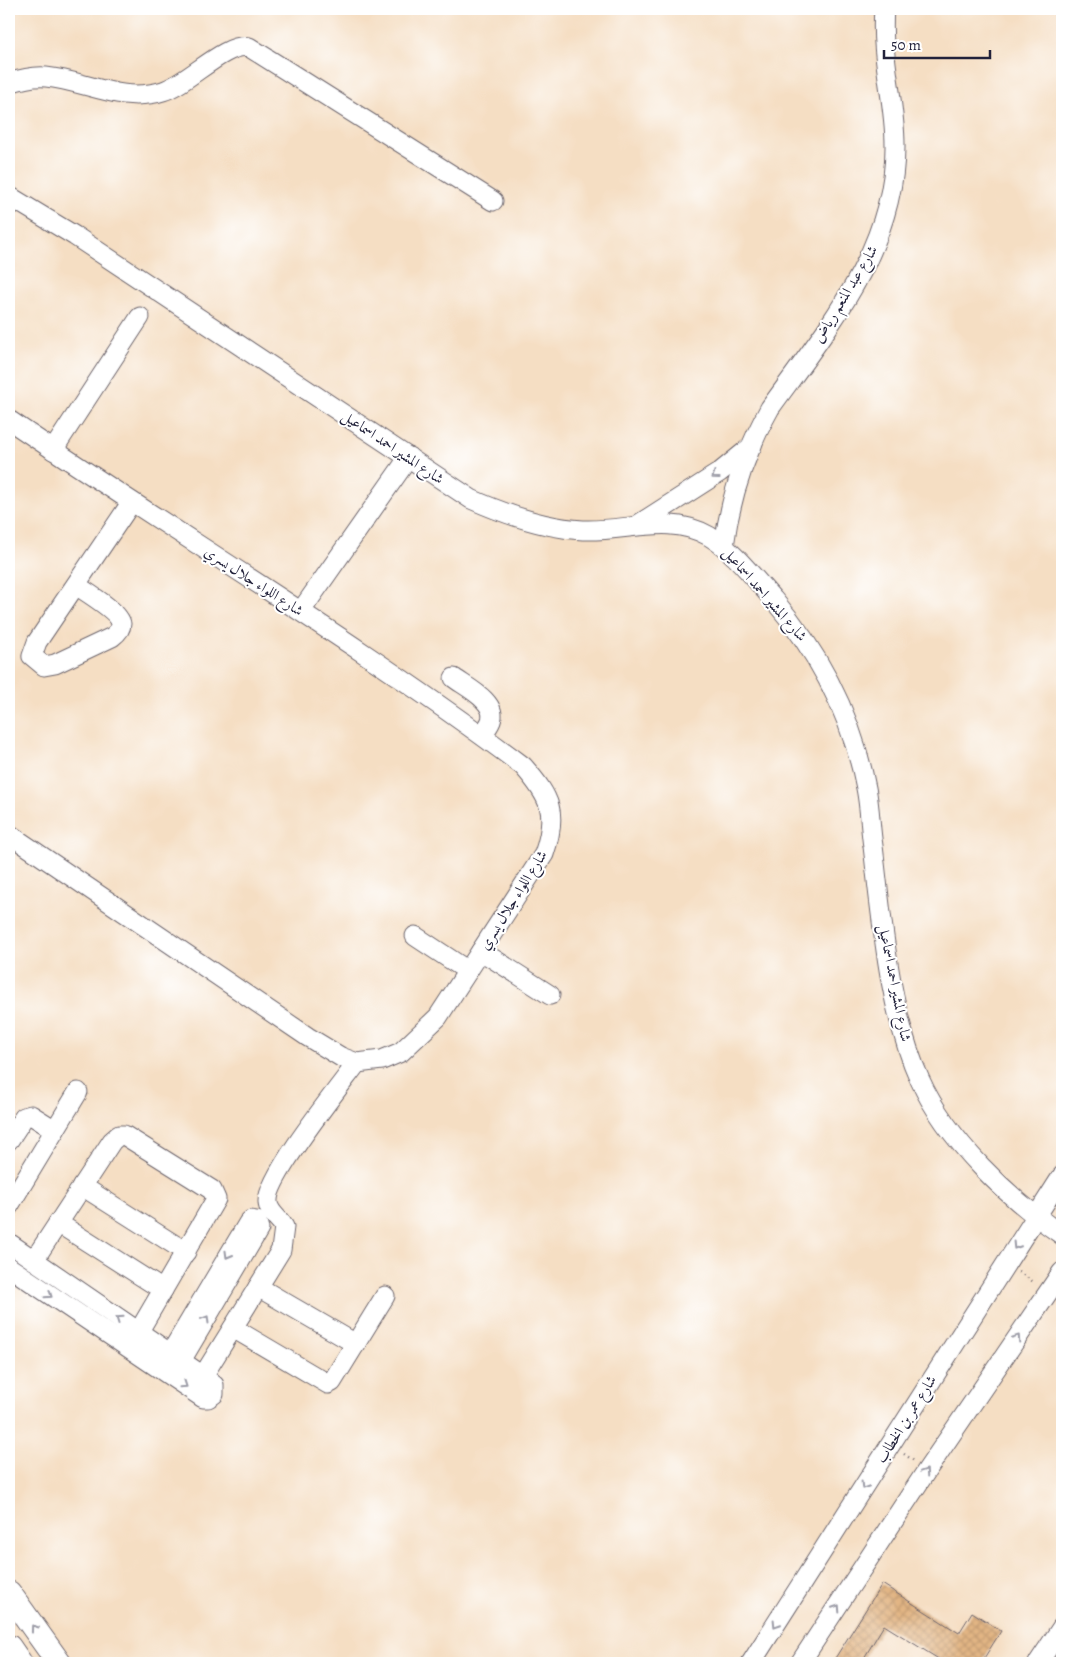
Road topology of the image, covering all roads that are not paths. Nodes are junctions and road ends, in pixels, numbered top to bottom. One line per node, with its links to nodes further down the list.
1 (884, 9): 7 (street, شارع عبد المنعم رياض)
2 (9, 83): 4 (street)
3 (9, 196): 9 (street, شارع المشير احمد اسماعيل)
4 (493, 201)
5 (140, 318): 8 (street)
6 (9, 420): 8 (street, شارع اللواء جلال يسري)
7 (753, 445): 11 (street, شارع عبد المنعم رياض, one-way to 11); 12 (street, شارع عبد المنعم رياض)
8 (53, 450): 10 (street, شارع اللواء جلال يسري)
9 (409, 457): 11 (street, شارع المشير احمد اسماعيل); 14 (street)
10 (131, 503): 13 (street); 14 (street, شارع اللواء جلال يسري)
11 (636, 526): 12 (street, شارع المشير احمد اسماعيل)
12 (724, 546): 29 (street, شارع المشير احمد اسماعيل)
13 (76, 585): 13 (street)
14 (301, 611): 16 (street, شارع اللواء جلال يسري)
15 (454, 678): 16 (street)
16 (482, 735): 19 (street, شارع اللواء جلال يسري)
17 (9, 834): 22 (street)
18 (416, 936): 20 (street)
19 (481, 950): 20 (street, شارع اللواء جلال يسري); 21 (street)
20 (468, 971): 22 (street, شارع اللواء جلال يسري)
21 (550, 996)
22 (357, 1063): 37 (street)
23 (78, 1092): 25 (street)
24 (12, 1129): 25 (street)
25 (55, 1130): 28 (street)
26 (1060, 1183): 29 (street, شارع عمر بن الخطاب)
27 (82, 1186): 30 (street); 33 (street); 33 (street)
28 (9, 1206)
29 (1036, 1215): 31 (street, شارع المشير احمد اسماعيل); 50 (street, شارع عمر بن الخطاب, one-way to 50)
30 (58, 1223): 34 (street); 38 (street)
31 (1062, 1235)
32 (9, 1243): 34 (street)
33 (186, 1252): 38 (street)
34 (34, 1260): 41 (street, one-way to 34)
35 (9, 1267): 41 (street, one-way to 41)
36 (1062, 1272): 51 (street, one-way to 36)
37 (258, 1286): 40 (street); 42 (street)
38 (163, 1290): 41 (street)
39 (385, 1296): 42 (street)
40 (234, 1328): 42 (street); 44 (street)
41 (134, 1340): 43 (street); 44 (street, one-way to 44)
42 (356, 1344)
43 (176, 1358): 43 (street, one-way to 43); 44 (street)
44 (203, 1376)
45 (9, 1593): 49 (main road, one-way to 45)
46 (1062, 1627): 52 (street)
47 (9, 1647): 48 (main road)
48 (20, 1663)
49 (59, 1663)
50 (751, 1663)
51 (800, 1663)
52 (1038, 1663)

